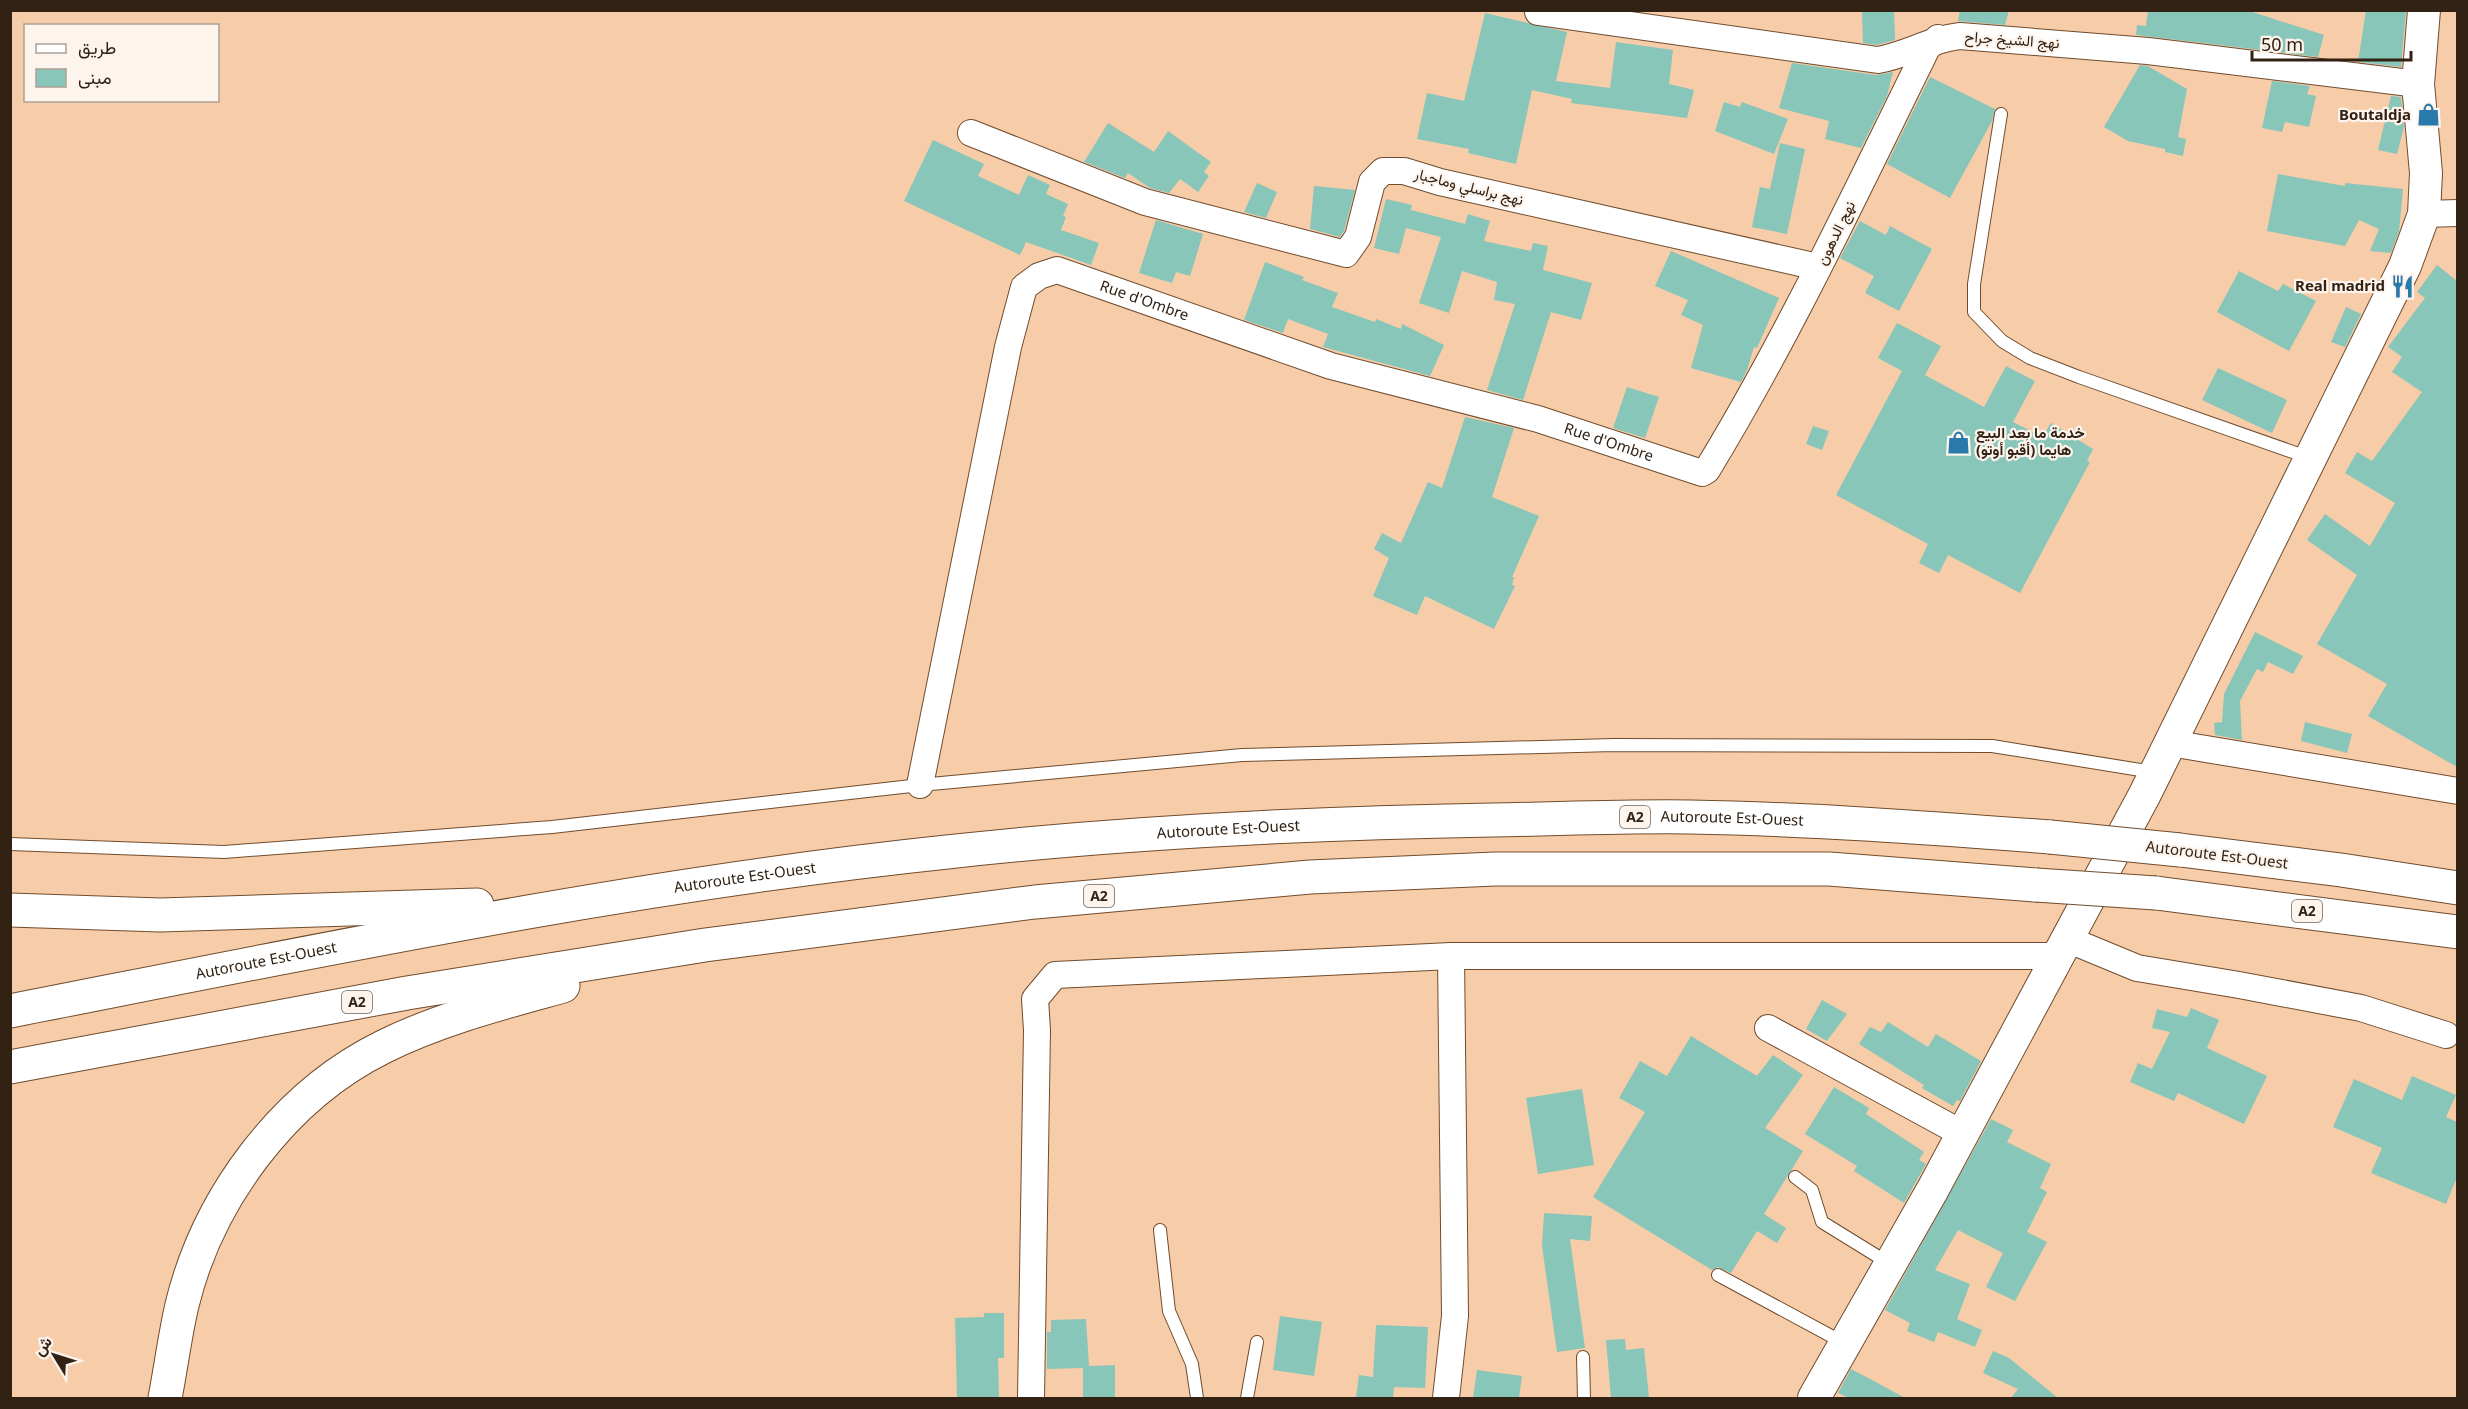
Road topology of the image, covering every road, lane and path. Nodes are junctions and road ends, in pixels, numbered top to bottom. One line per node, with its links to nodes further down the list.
1 (2424, 10): 4 (street)
2 (1538, 12): 3 (street, نهج الشيخ جراح)
3 (1938, 38): 4 (street, نهج الشيخ جراح); 9 (street, نهج الدهون)
4 (2418, 84): 8 (street)
5 (2001, 114): 11 (lane)
6 (971, 133): 9 (street, نهج براسلي وماجبار)
7 (2457, 213): 8 (street)
8 (2424, 214): 11 (street)
9 (1818, 267): 10 (street, نهج الدهون)
10 (1732, 428): 14 (street, Rue d'Ombre)
11 (2310, 458): 12 (street)
12 (2170, 743): 13 (street); 15 (street)
13 (2156, 772): 14 (lane); 22 (street)
14 (920, 785): 16 (lane)
15 (2457, 791)
16 (10, 844)
17 (2457, 888): 18 (highway, Autoroute Est-Ouest / A2, bridge)
18 (581, 903): 19 (highway); 24 (highway, Autoroute Est-Ouest / A2)
19 (10, 910)
20 (2457, 932): 21 (highway, A2, bridge)
21 (705, 945): 27 (highway, A2); 36 (highway)
22 (2063, 948): 23 (street); 26 (street); 28 (street)
23 (1451, 956): 37 (street); 40 (street)
24 (10, 1011)
25 (1768, 1028): 28 (street)
26 (2446, 1035)
27 (10, 1067)
28 (1963, 1134): 31 (street)
29 (1795, 1177): 31 (lane)
30 (1160, 1230): 38 (lane)
31 (1890, 1264): 34 (street)
32 (1718, 1275): 34 (lane)
33 (1257, 1342): 39 (lane)
34 (1845, 1344): 42 (street)
35 (1583, 1357): 41 (lane)
36 (165, 1398)
37 (1031, 1398)
38 (1197, 1398)
39 (1247, 1398)
40 (1446, 1398)
41 (1584, 1398)
42 (1814, 1398)

